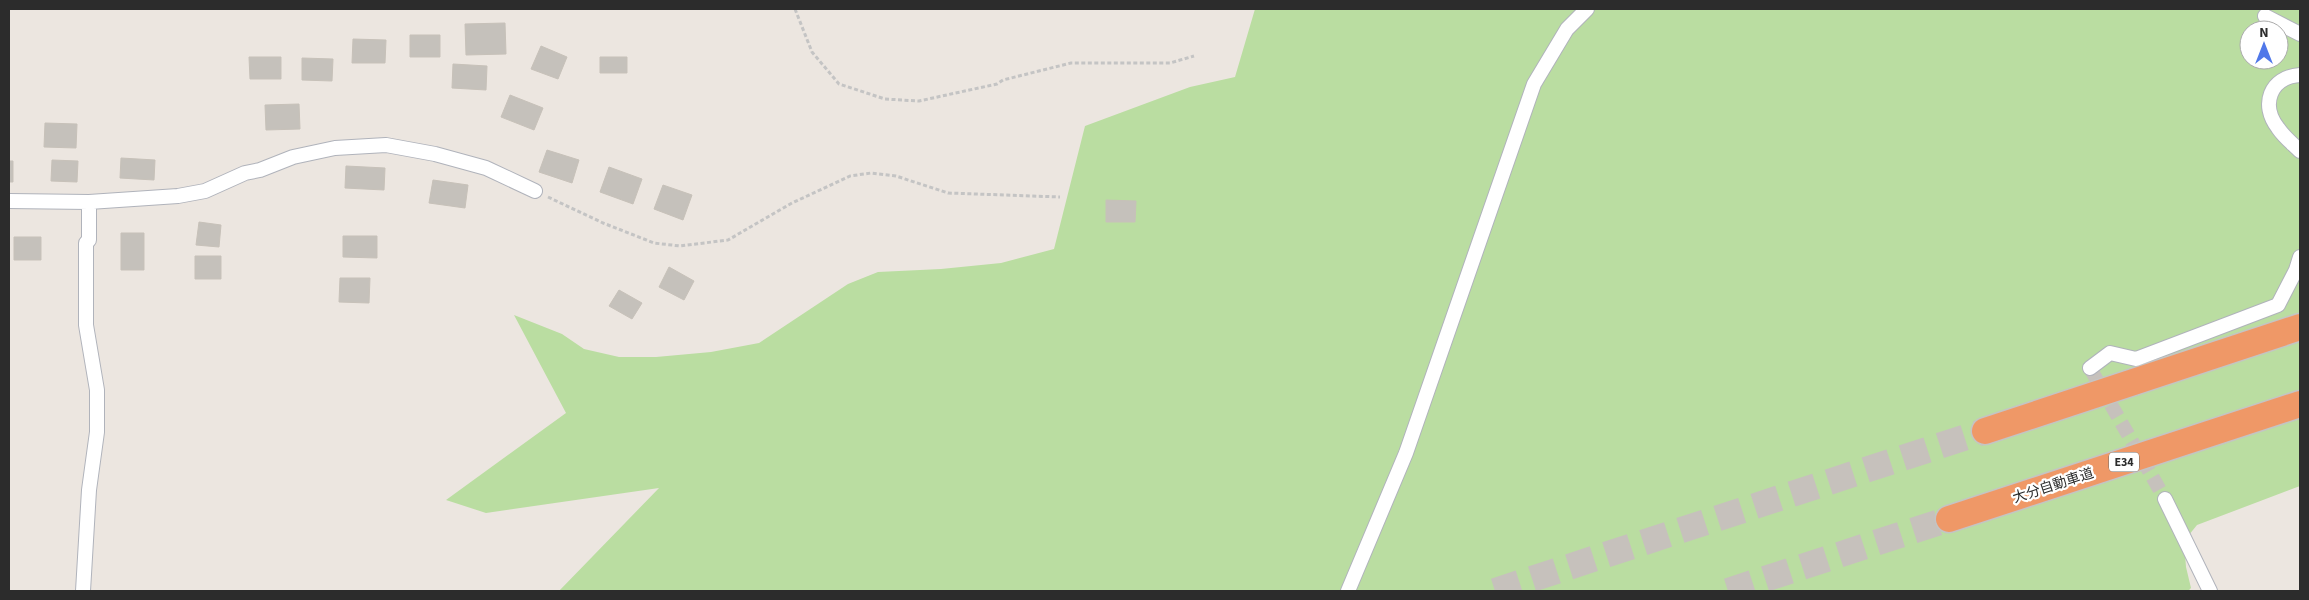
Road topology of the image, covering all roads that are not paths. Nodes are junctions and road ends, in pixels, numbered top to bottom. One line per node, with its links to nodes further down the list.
1 (1587, 9): 17 (street)
2 (2265, 16): 3 (street)
3 (2300, 34)
4 (2300, 75): 5 (street)
5 (2300, 151)
6 (535, 191): 8 (street)
7 (9, 201): 8 (street)
8 (89, 202): 16 (street)
9 (2300, 257): 11 (street)
10 (2300, 327): 13 (highway)
11 (2090, 368)
12 (2300, 404): 15 (highway, 大分自動車道 / E34)
13 (1985, 431)
14 (2164, 499): 18 (street)
15 (1949, 519)
16 (83, 591)
17 (1348, 591)
18 (2210, 591)

